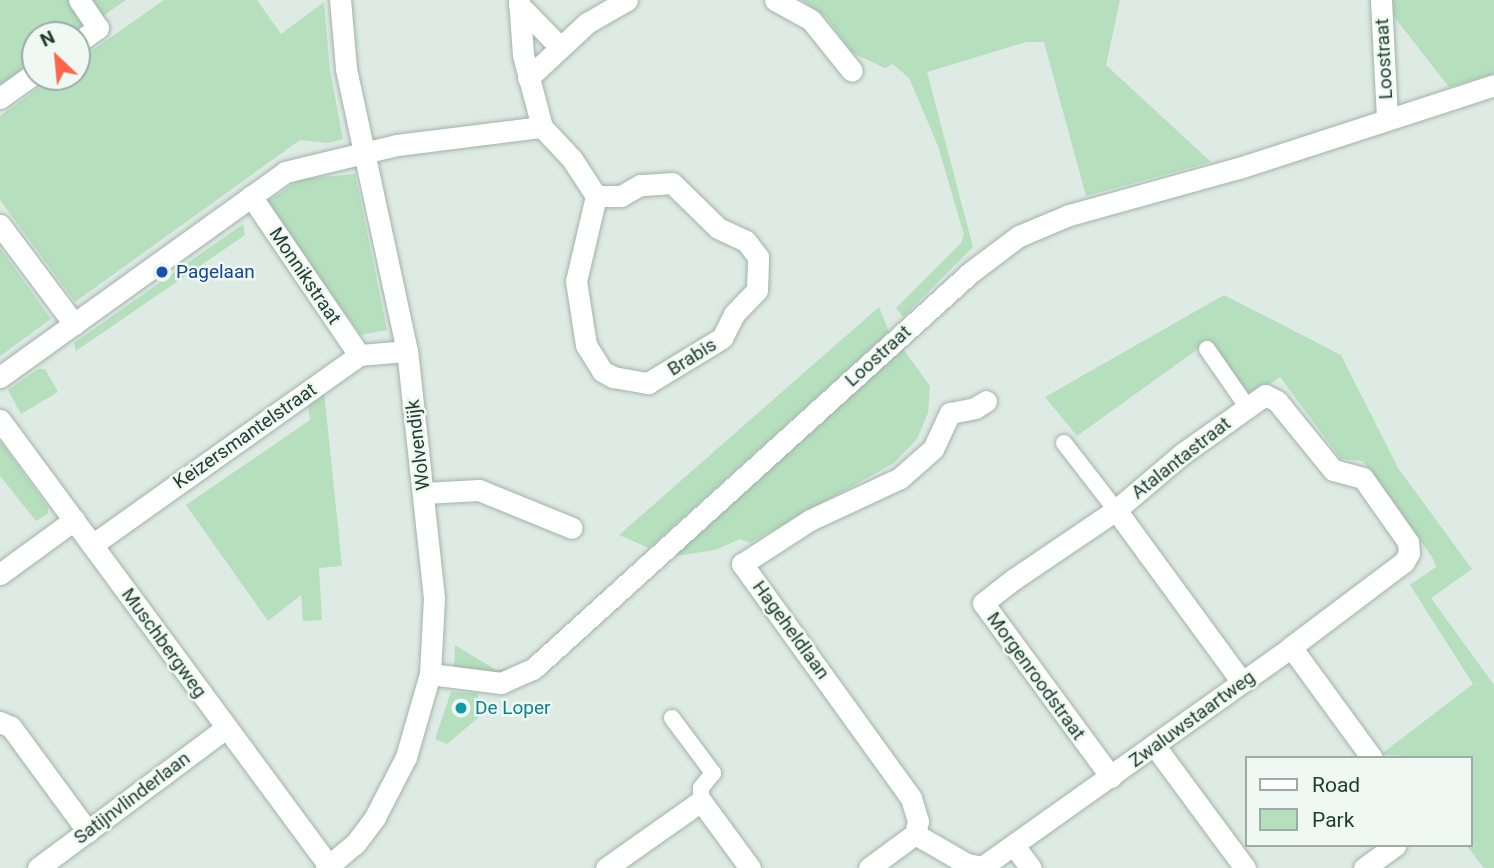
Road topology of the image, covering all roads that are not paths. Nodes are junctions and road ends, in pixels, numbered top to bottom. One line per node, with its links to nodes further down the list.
1 (79, 0): 7 (street)
2 (340, 0): 16 (street, Wolvendijk)
3 (627, 0): 8 (street)
4 (775, 0): 9 (street)
5 (1381, 0): 14 (street, Loostraat)
6 (519, 2): 8 (street); 10 (street)
7 (91, 33)
8 (559, 46): 10 (street)
9 (852, 71)
10 (528, 78): 15 (street)
11 (21, 83): 13 (street)
12 (1494, 85): 14 (street, Loostraat)
13 (0, 98)
14 (1387, 117): 37 (street, Loostraat)
15 (542, 127): 16 (street); 17 (street)
16 (364, 152): 18 (street); 22 (street, Wolvendijk)
17 (596, 196): 17 (street, Brabis)
18 (251, 197): 20 (street); 23 (street, Monnikstraat)
19 (0, 225): 20 (street)
20 (74, 324): 24 (street)
21 (1207, 349): 26 (street, Atalantastraat)
22 (407, 351): 23 (street); 29 (street, Wolvendijk)
23 (359, 355): 33 (street, Keizersmantelstraat)
24 (0, 377)
25 (986, 401): 47 (street, Hageheldlaan)
26 (1248, 408): 30 (street, Atalantastraat); 34 (street, Atalantastraat)
27 (0, 420): 31 (street, Muschbergweg)
28 (1065, 443): 30 (street)
29 (424, 493): 32 (street); 37 (street, Wolvendijk)
30 (1116, 510): 38 (street); 44 (street, Morgenroodstraat)
31 (74, 520): 33 (street, Muschbergweg); 35 (street)
32 (572, 528)
33 (92, 545): 41 (street, Muschbergweg)
34 (1404, 562): 36 (street, Zwaluwstaartweg)
35 (0, 574)
36 (1291, 647): 38 (street, Zwaluwstaartweg); 43 (street)
37 (430, 674): 50 (street, Wolvendijk)
38 (1242, 682): 42 (street, Zwaluwstaartweg)
39 (672, 718): 45 (street)
40 (0, 722): 46 (street)
41 (226, 728): 46 (street, Satijnvlinderlaan); 50 (street, Muschbergweg)
42 (1154, 745): 44 (street, Zwaluwstaartweg); 56 (street)
43 (1371, 756)
44 (1111, 777): 48 (street, Zwaluwstaartweg)
45 (701, 801): 52 (street); 53 (street)
46 (88, 832): 51 (street, Satijnvlinderlaan)
47 (915, 834): 48 (street, Zwaluwstaartweg); 54 (street)
48 (1015, 847): 55 (street)
49 (1393, 847): 57 (street)
50 (328, 867)
51 (38, 868)
52 (606, 868)
53 (750, 868)
54 (869, 868)
55 (1031, 868)
56 (1245, 868)
57 (1364, 868)

